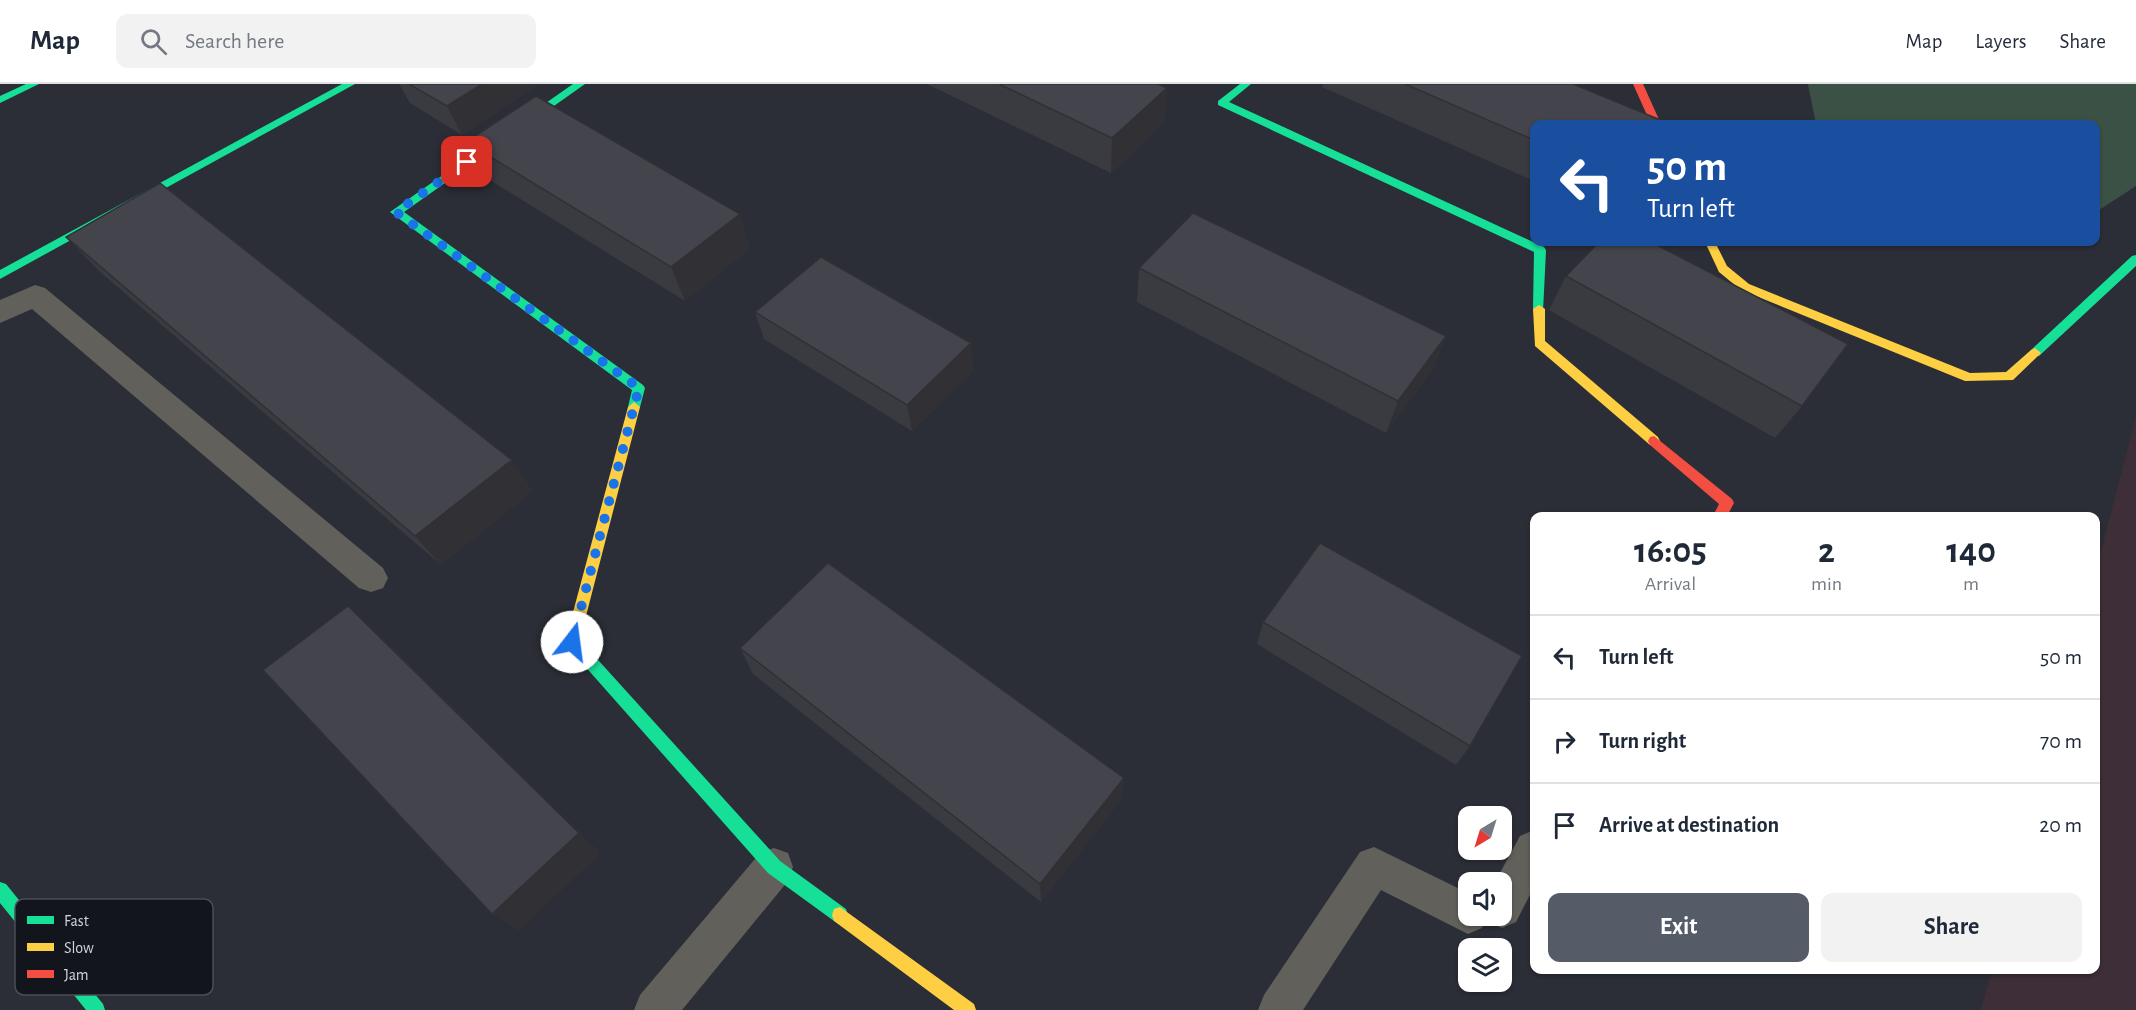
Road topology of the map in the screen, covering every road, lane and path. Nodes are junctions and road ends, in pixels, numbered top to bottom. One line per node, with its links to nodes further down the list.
1 (34, 84): 6 (street)
2 (350, 84): 12 (street)
3 (580, 84): 17 (street)
4 (1246, 84): 8 (street)
5 (1638, 84): 7 (street)
6 (0, 100)
7 (1654, 120)
8 (1530, 245)
9 (1531, 246): 14 (street)
10 (1712, 246): 11 (street)
11 (2136, 259)
12 (0, 275)
13 (0, 312): 15 (street)
14 (1722, 512)
15 (370, 578)
16 (1530, 856): 19 (street)
17 (774, 867): 24 (street); 25 (street)
18 (0, 890): 20 (street)
19 (1512, 890)
20 (15, 909)
21 (1458, 909): 26 (street)
22 (85, 995): 23 (street)
23 (97, 1010)
24 (655, 1010)
25 (968, 1010)
26 (1279, 1010)

